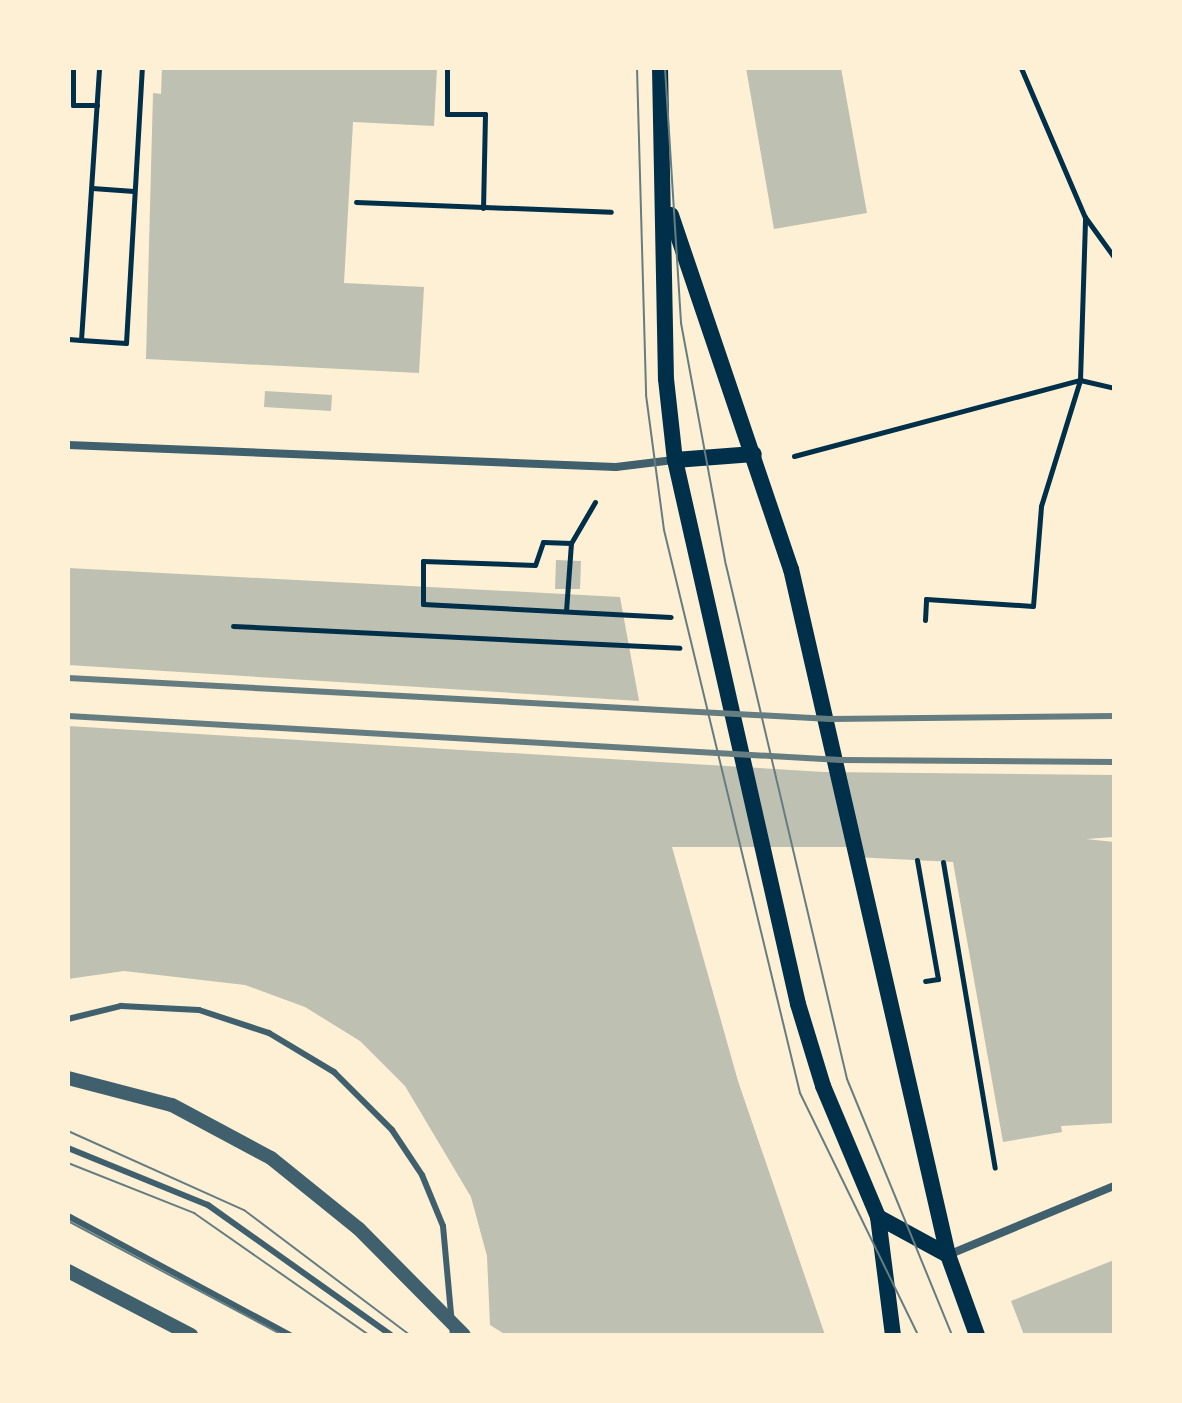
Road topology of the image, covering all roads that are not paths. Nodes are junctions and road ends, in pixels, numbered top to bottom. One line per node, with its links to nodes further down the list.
1 (660, 68): 2 (main road)
2 (667, 203): 4 (main road); 5 (main road)
3 (68, 445): 5 (street)
4 (754, 454): 5 (main road); 12 (main road)
5 (675, 460): 11 (main road)
6 (68, 1019): 14 (lane)
7 (68, 1078): 14 (street)
8 (68, 1148): 17 (lane)
9 (1114, 1186): 12 (street)
10 (68, 1216): 16 (lane)
11 (878, 1217): 12 (main road); 19 (main road)
12 (948, 1255): 20 (main road)
13 (68, 1271): 15 (street)
14 (453, 1329): 18 (street)
15 (191, 1335)
16 (290, 1335)
17 (391, 1335)
18 (464, 1335)
19 (893, 1335)
20 (977, 1335)

